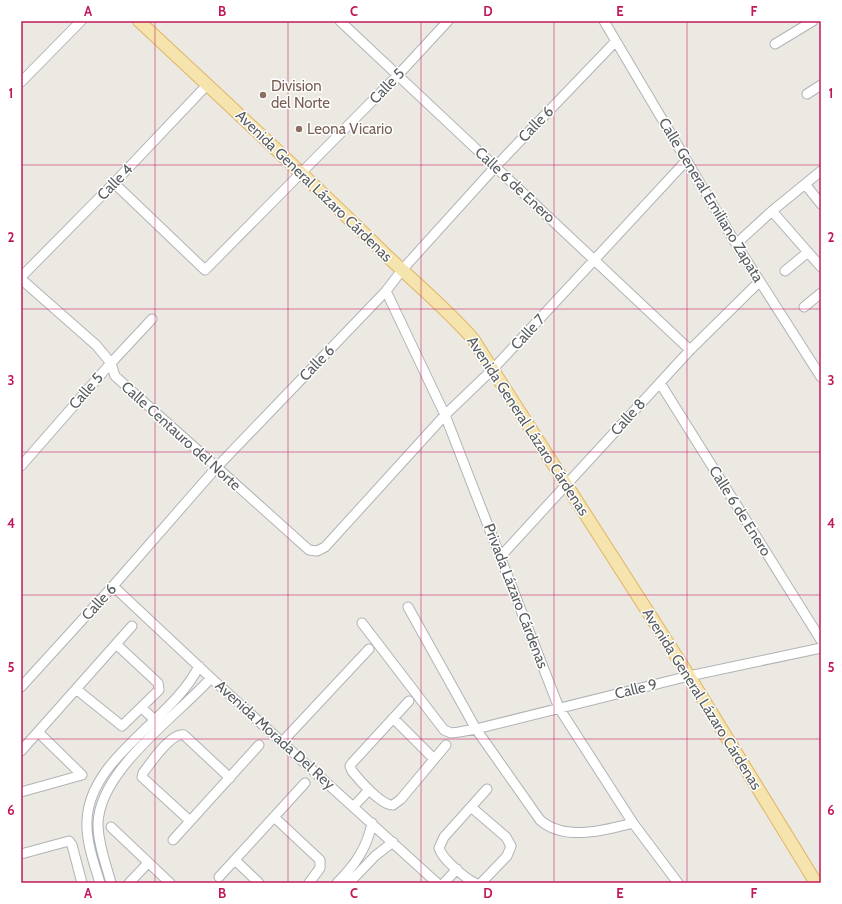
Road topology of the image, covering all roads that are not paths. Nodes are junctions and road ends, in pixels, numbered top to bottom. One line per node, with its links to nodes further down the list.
1 (80, 21): 10 (street)
2 (139, 21): 11 (main road, Avenida General Lázaro Cárdenas)
3 (340, 21): 9 (street, Calle 6 de Enero)
4 (448, 21): 9 (street, Calle 5)
5 (604, 21): 7 (street, Calle General Emiliano Zapata)
6 (813, 21): 8 (street)
7 (616, 42): 14 (street, Calle General Emiliano Zapata); 15 (street, Calle 6)
8 (775, 44)
9 (398, 75): 15 (street, Calle 6 de Enero); 17 (street, Calle 5)
10 (21, 82)
11 (206, 84): 17 (main road, Avenida General Lázaro Cárdenas); 18 (street, Calle 4)
12 (821, 85): 13 (street)
13 (807, 94)
14 (686, 161): 22 (street, Calle General Emiliano Zapata); 24 (street, Calle 7)
15 (496, 166): 24 (street, Calle 6 de Enero); 26 (street, Calle 6)
16 (821, 171): 19 (street)
17 (302, 172): 18 (street, Calle 5); 26 (main road, Avenida General Lázaro Cárdenas)
18 (114, 183): 28 (street, Calle 4)
19 (805, 184): 20 (street); 21 (street)
20 (821, 204)
21 (772, 211): 22 (street); 23 (street)
22 (736, 244): 29 (street, Calle General Emiliano Zapata)
23 (808, 252): 25 (street); 27 (street)
24 (595, 260): 34 (street, Calle 6 de Enero); 36 (street, Calle 7)
25 (821, 267)
26 (402, 270): 30 (street, Calle 6); 36 (main road, Avenida General Lázaro Cárdenas)
27 (785, 272)
28 (21, 278): 35 (street, Calle Centauro del Norte)
29 (760, 281): 34 (street, Calle 8); 37 (street, Calle General Emiliano Zapata)
30 (386, 291): 39 (street, Privada Lázaro Cárdenas); 41 (street, Calle 6)
31 (821, 293): 32 (street)
32 (804, 306)
33 (152, 319): 35 (street, Calle 5)
34 (690, 350): 38 (street, Calle 8)
35 (111, 363): 40 (street, Calle 5); 41 (street, Calle Centauro del Norte)
36 (494, 368): 39 (street, Calle 7); 42 (main road, Avenida General Lázaro Cárdenas)
37 (821, 377)
38 (660, 383): 42 (street, Calle 8); 49 (street, Calle 6 de Enero)
39 (445, 415): 43 (street, Calle 7); 44 (street, Privada Lázaro Cárdenas)
40 (21, 466)
41 (216, 468): 43 (street, Calle Centauro del Norte); 45 (street, Calle 6)
42 (567, 485): 44 (street, Calle 8); 54 (main road, Avenida General Lázaro Cárdenas)
43 (317, 551)
44 (500, 557): 60 (street, Privada Lázaro Cárdenas)
45 (113, 586): 53 (street, Avenida Morada Del Rey); 56 (street, Calle 6)
46 (408, 607): 63 (street)
47 (362, 623): 63 (street)
48 (132, 626): 50 (street)
49 (821, 640)
50 (116, 644): 57 (street); 59 (street)
51 (821, 648): 54 (street, Calle 9)
52 (369, 649): 66 (street)
53 (199, 666): 55 (street, Avenida Morada Del Rey); 62 (street)
54 (688, 676): 60 (street, Calle 9); 110 (main road, Avenida General Lázaro Cárdenas)
55 (211, 678): 62 (street); 66 (street, Avenida Morada Del Rey)
56 (21, 686)
57 (76, 689): 59 (street); 64 (street)
58 (409, 701): 61 (street)
59 (142, 708): 62 (street)
60 (559, 708): 63 (street, Calle 9); 84 (street, Privada Lázaro Cárdenas)
61 (393, 718): 71 (street); 77 (street)
62 (159, 724): 65 (street); 74 (street)
63 (476, 729): 84 (street)
64 (38, 732): 69 (street); 78 (street)
65 (147, 741): 70 (street); 76 (street)
66 (283, 741): 79 (street, Avenida Morada Del Rey)
67 (260, 745): 72 (street)
68 (446, 745): 71 (street)
69 (21, 751)
70 (160, 751): 72 (street); 82 (street)
71 (434, 759): 77 (street)
72 (230, 778): 82 (street)
73 (305, 783): 81 (street)
74 (98, 784): 76 (street); 92 (street)
75 (487, 789): 80 (street)
76 (107, 790): 90 (street)
77 (369, 790): 79 (street)
78 (21, 792)
79 (354, 806): 83 (street, Avenida Morada Del Rey)
80 (471, 807): 94 (street); 109 (street)
81 (274, 817): 89 (street); 103 (street)
82 (190, 821): 86 (street)
83 (372, 823): 87 (street, Avenida Morada Del Rey); 104 (street)
84 (633, 823): 96 (street, Privada Lázaro Cárdenas)
85 (111, 827): 91 (street)
86 (173, 840)
87 (393, 842): 105 (street); 106 (street, Avenida Morada Del Rey)
88 (21, 854): 93 (street)
89 (235, 860): 95 (street); 102 (street)
90 (105, 862): 92 (street); 99 (street)
91 (148, 863): 100 (street); 101 (street)
92 (95, 864): 93 (street); 98 (street)
93 (78, 868): 97 (street)
94 (457, 870): 107 (street); 108 (street)
95 (219, 877)
96 (675, 882)
97 (82, 883)
98 (100, 883)
99 (111, 883)
100 (129, 883)
101 (170, 883)
102 (259, 883)
103 (309, 883)
104 (338, 883)
105 (349, 883)
106 (437, 883)
107 (444, 883)
108 (475, 883)
109 (481, 883)
110 (816, 883)

